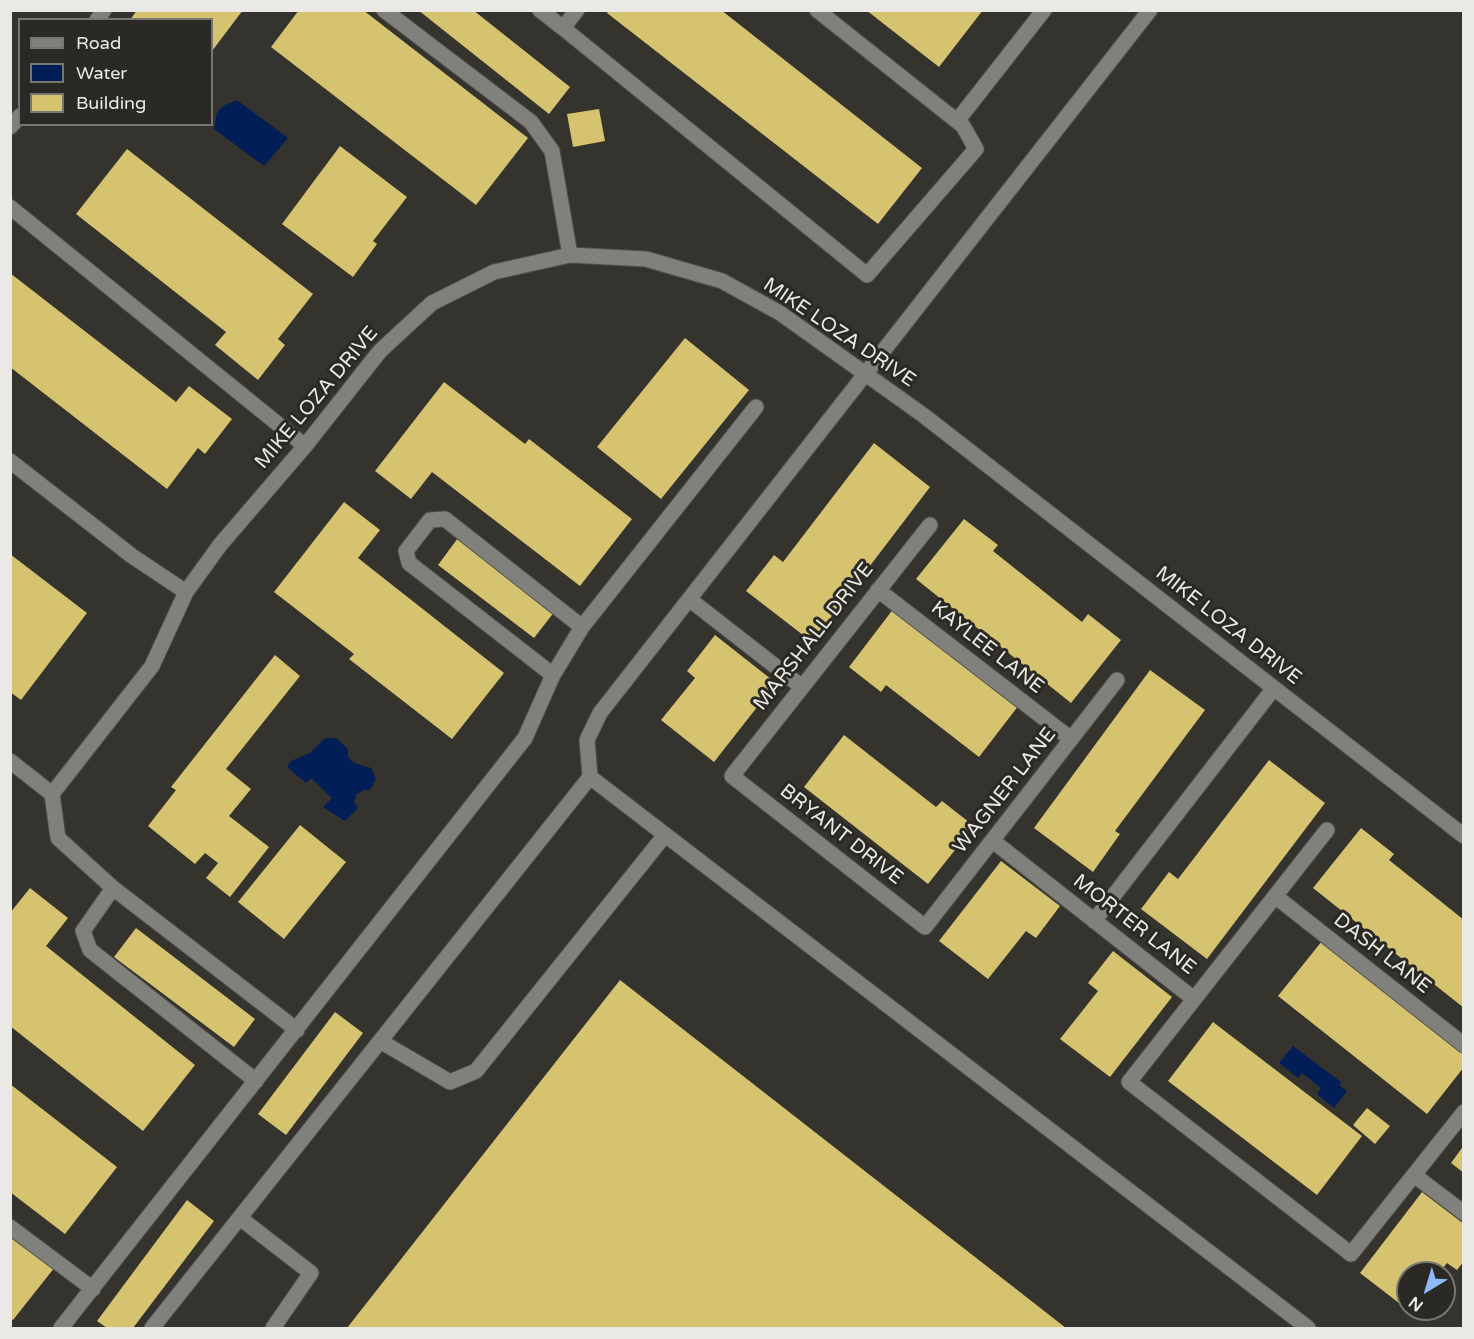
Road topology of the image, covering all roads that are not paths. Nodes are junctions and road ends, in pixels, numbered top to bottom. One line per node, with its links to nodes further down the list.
1 (384, 10): 10 (street)
2 (540, 10): 7 (street)
3 (577, 10): 7 (street)
4 (817, 10): 8 (street)
5 (1044, 10): 8 (street)
6 (1150, 10): 11 (street)
7 (563, 28): 8 (street)
8 (957, 121)
9 (10, 207): 13 (street)
10 (570, 255): 11 (street, MIKE LOZA DRIVE); 13 (street, MIKE LOZA DRIVE)
11 (865, 376): 18 (street); 23 (street, MIKE LOZA DRIVE)
12 (756, 407): 19 (street)
13 (305, 446): 17 (street, MIKE LOZA DRIVE)
14 (10, 461): 17 (street)
15 (930, 525): 16 (street, MARSHALL DRIVE)
16 (878, 590): 22 (street, MARSHALL DRIVE); 24 (street, KAYLEE LANE)
17 (186, 592): 28 (street, MIKE LOZA DRIVE)
18 (689, 599): 22 (street); 27 (street)
19 (582, 627): 20 (street); 20 (street)
20 (553, 675): 38 (street)
21 (1117, 680): 24 (street, WAGNER LANE)
22 (802, 687): 26 (street, MARSHALL DRIVE)
23 (1274, 688): 31 (street, MIKE LOZA DRIVE); 35 (street)
24 (1071, 739): 32 (street, WAGNER LANE)
25 (10, 761): 28 (street)
26 (732, 776): 36 (street, BRYANT DRIVE)
27 (590, 777): 30 (street); 39 (street)
28 (52, 794): 33 (street)
29 (1327, 830): 34 (street, MORTER LANE)
30 (665, 835): 39 (street); 51 (street)
31 (1464, 836)
32 (993, 841): 35 (street, MORTER LANE); 36 (street, WAGNER LANE)
33 (113, 888): 38 (street); 41 (street)
34 (1275, 896): 37 (street, MORTER LANE); 40 (street, DASH LANE)
35 (1094, 921): 37 (street, MORTER LANE)
36 (925, 927)
37 (1194, 999): 43 (street)
38 (297, 1030): 41 (street)
39 (380, 1041): 45 (street)
40 (1464, 1045)
41 (256, 1081): 47 (street)
42 (1464, 1112): 43 (street)
43 (1414, 1175): 44 (street)
44 (1464, 1213)
45 (240, 1218): 49 (street); 50 (street)
46 (10, 1227): 47 (street)
47 (93, 1289): 48 (street)
48 (61, 1329)
49 (152, 1329)
50 (273, 1329)
51 (1308, 1329)

